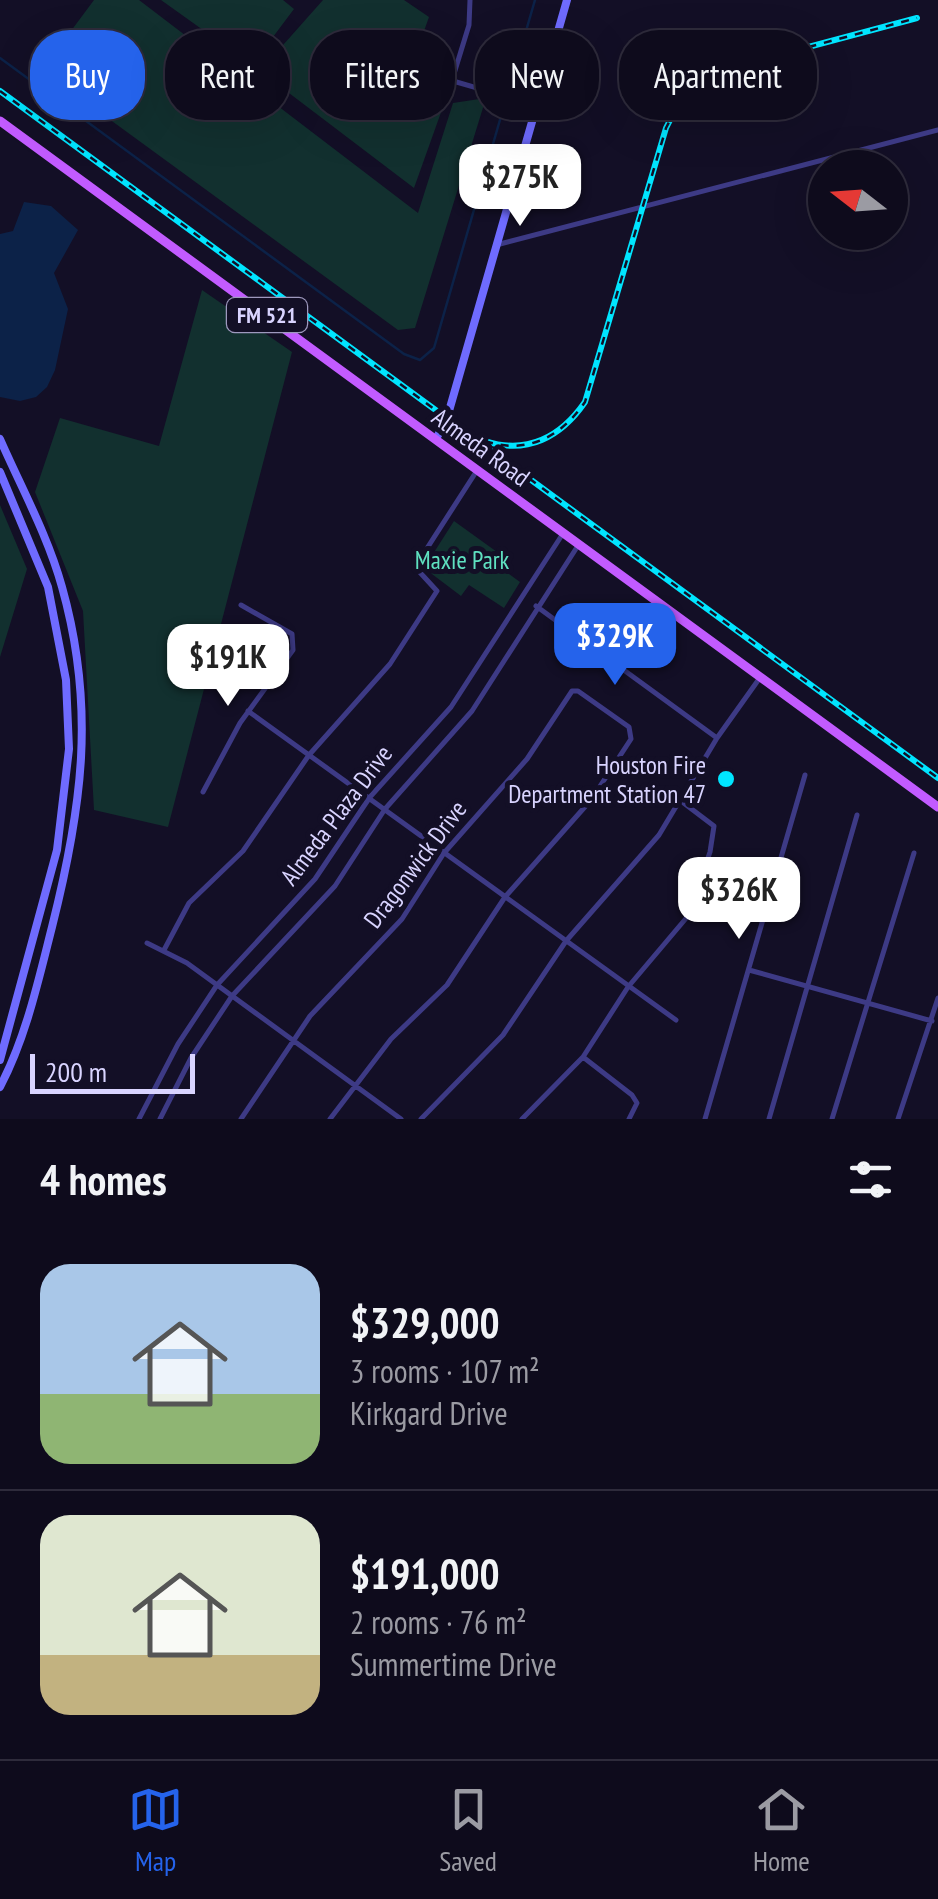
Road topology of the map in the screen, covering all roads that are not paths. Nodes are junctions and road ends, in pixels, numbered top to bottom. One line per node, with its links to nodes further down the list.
1 (470, 0): 4 (street)
2 (567, 0): 3 (main road)
3 (558, 30)
4 (455, 71)
5 (532, 120): 8 (main road)
6 (0, 121): 10 (main road, Almeda Road / FM 521)
7 (938, 130): 8 (street)
8 (496, 245): 10 (main road)
9 (0, 439): 13 (main road)
10 (436, 439): 11 (main road, Almeda Road / FM 521)
11 (477, 469): 15 (main road, Almeda Road / FM 521); 26 (street)
12 (0, 472): 14 (main road)
13 (34, 517): 14 (main road); 19 (main road)
14 (22, 521): 20 (main road)
15 (564, 532): 16 (main road, Almeda Road / FM 521); 29 (street, Almeda Plaza Drive)
16 (579, 544): 18 (street, Almeda Plaza Drive); 21 (main road, Almeda Road / FM 521)
17 (241, 605): 22 (street)
18 (536, 606): 23 (street); 32 (street, Almeda Plaza Drive)
19 (72, 629): 20 (main road); 25 (main road)
20 (58, 632): 24 (main road)
21 (761, 677): 23 (street); 31 (main road, Almeda Road / FM 521)
22 (248, 711): 26 (street); 28 (street)
23 (717, 738): 30 (street)
24 (70, 749): 25 (main road); 39 (main road)
25 (84, 749): 40 (main road)
26 (309, 755): 29 (street); 41 (street)
27 (805, 775): 42 (street)
28 (203, 792)
29 (370, 798): 32 (street); 43 (street, Almeda Plaza Drive)
30 (681, 801): 37 (street); 44 (street)
31 (938, 807)
32 (385, 809): 34 (street); 46 (street, Almeda Plaza Drive)
33 (857, 815): 45 (street)
34 (444, 853): 36 (street); 36 (street, Dragonwick Drive); 51 (street, Dragonwick Drive)
35 (914, 853): 48 (street)
36 (505, 897): 37 (street); 54 (street)
37 (566, 941): 44 (street); 61 (street)
38 (147, 944): 41 (street)
39 (33, 946): 40 (main road); 53 (main road)
40 (46, 950): 55 (main road)
41 (164, 950): 43 (street)
42 (749, 970): 45 (street); 64 (street)
43 (217, 985): 46 (street); 56 (street, Almeda Plaza Drive)
44 (628, 987): 49 (street); 52 (street)
45 (809, 987): 48 (street); 65 (street)
46 (232, 996): 51 (street); 57 (street, Almeda Plaza Drive)
47 (938, 998): 50 (street)
48 (870, 1004): 50 (street); 66 (street)
49 (676, 1020)
50 (932, 1021): 67 (street)
51 (292, 1040): 54 (street); 58 (street, Dragonwick Drive)
52 (583, 1057): 62 (street); 63 (street)
53 (0, 1060)
54 (352, 1084): 59 (street); 60 (street)
55 (0, 1087)
56 (138, 1119)
57 (160, 1119)
58 (241, 1119)
59 (330, 1119)
60 (401, 1119)
61 (421, 1119)
62 (522, 1119)
63 (629, 1119)
64 (705, 1119)
65 (769, 1119)
66 (832, 1119)
67 (898, 1119)

